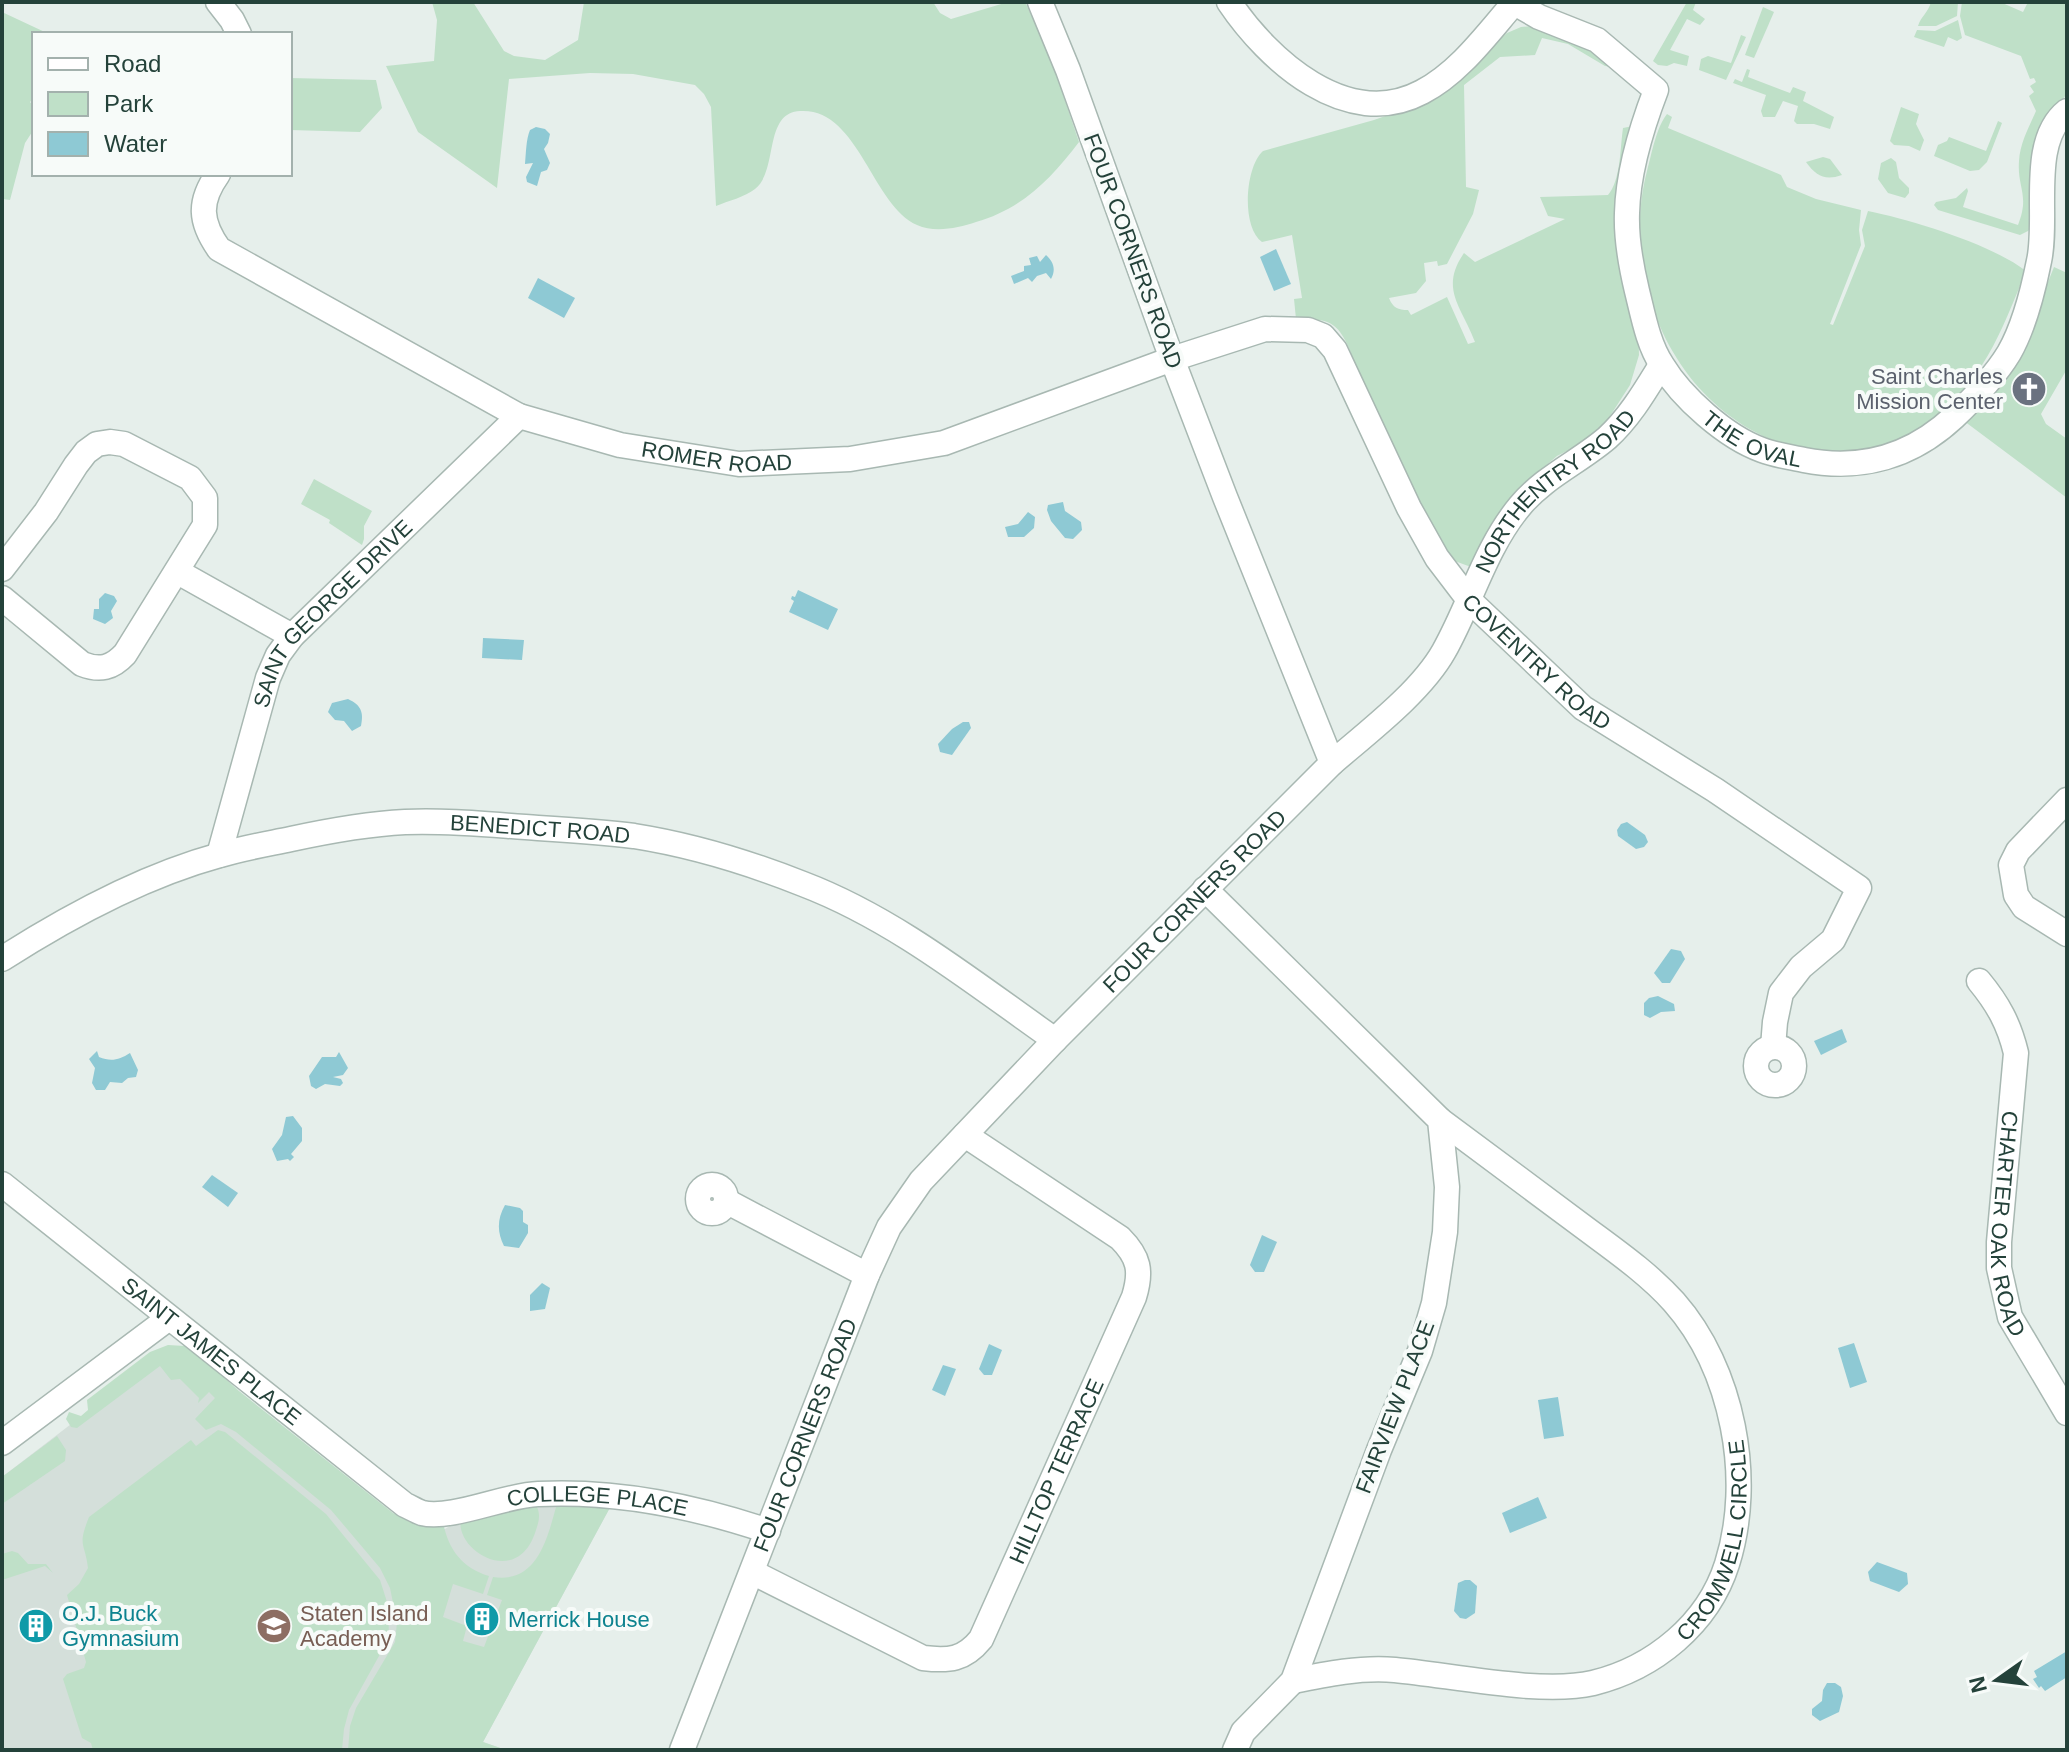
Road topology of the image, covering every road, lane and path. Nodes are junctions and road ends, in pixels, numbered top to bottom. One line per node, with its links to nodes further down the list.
1 (218, 2): 5 (street)
2 (1040, 2): 9 (street, FOUR CORNERS ROAD)
3 (1229, 2): 4 (street)
4 (1514, 3): 10 (street, THE OVAL)
5 (238, 32)
6 (2067, 111): 10 (street, THE OVAL)
7 (217, 176): 11 (street, ROMER ROAD)
8 (1323, 336): 9 (street, ROMER ROAD); 15 (street, COVENTRY ROAD)
9 (1172, 359): 11 (street, ROMER ROAD); 17 (street, FOUR CORNERS ROAD)
10 (1661, 365): 15 (street, NORTHENTRY ROAD)
11 (519, 416): 16 (street, SAINT GEORGE DRIVE)
12 (2, 569): 13 (street)
13 (178, 572): 14 (street); 16 (street)
14 (2, 598)
15 (1469, 600): 17 (street, NORTHENTRY ROAD); 25 (street, COVENTRY ROAD)
16 (292, 636): 19 (street, SAINT GEORGE DRIVE)
17 (1332, 763): 20 (street, FOUR CORNERS ROAD)
18 (2067, 800): 21 (street)
19 (219, 855): 22 (street, BENEDICT ROAD); 24 (street, BENEDICT ROAD)
20 (1205, 889): 24 (street, FOUR CORNERS ROAD); 26 (street)
21 (2067, 934)
22 (2, 959)
23 (1979, 981): 32 (street, CHARTER OAK ROAD)
24 (1055, 1040): 27 (street, FOUR CORNERS ROAD)
25 (1773, 1047)
26 (1440, 1120): 37 (street, FAIRVIEW PLACE); 37 (street, CROMWELL CIRCLE)
27 (965, 1135): 30 (street, FOUR CORNERS ROAD); 36 (street, HILLTOP TERRACE)
28 (2, 1184): 31 (street, SAINT JAMES PLACE)
29 (726, 1201): 30 (street)
30 (867, 1275): 35 (street, FOUR CORNERS ROAD)
31 (169, 1318): 33 (street); 34 (street, SAINT JAMES PLACE)
32 (2067, 1413)
33 (2, 1443)
34 (423, 1513): 35 (street, COLLEGE PLACE)
35 (768, 1531): 36 (street, FOUR CORNERS ROAD)
36 (752, 1572): 38 (street, FOUR CORNERS ROAD)
37 (1293, 1681): 39 (street, FAIRVIEW PLACE)
38 (682, 1750)
39 (1235, 1750)

